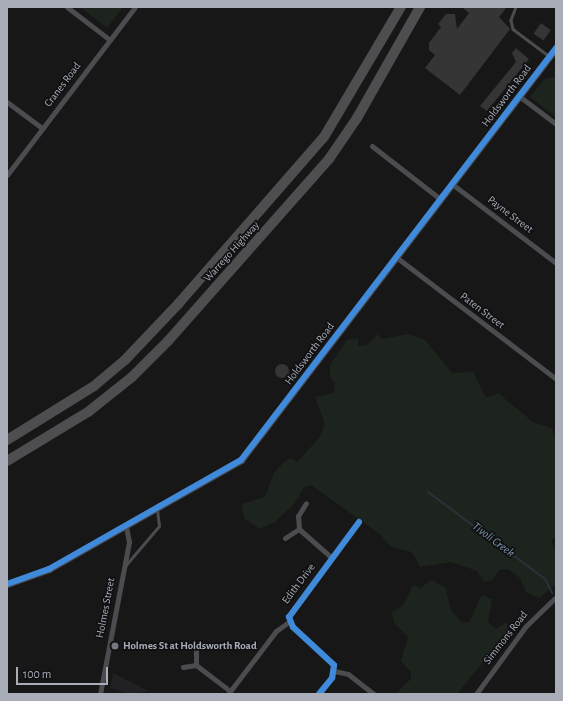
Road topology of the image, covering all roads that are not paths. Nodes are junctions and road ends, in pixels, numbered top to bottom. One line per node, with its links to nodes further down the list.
1 (67, 7): 6 (street)
2 (135, 7): 6 (street, Cranes Road)
3 (400, 7): 20 (highway, Warrego Highway)
4 (420, 7): 21 (highway, Warrego Highway)
5 (516, 7): 8 (lane)
6 (110, 40): 12 (street, Cranes Road)
7 (556, 48): 8 (street, Holdsworth Road)
8 (549, 57): 9 (street, Holdsworth Road)
9 (519, 96): 11 (street); 15 (street, Holdsworth Road)
10 (7, 102): 12 (street)
11 (556, 124)
12 (42, 128): 14 (street, Cranes Road)
13 (372, 146): 16 (street)
14 (7, 175)
15 (452, 184): 16 (street, Holdsworth Road); 18 (street, Payne Street)
16 (440, 199): 17 (street, Holdsworth Road)
17 (396, 258): 19 (street, Paten Street); 23 (street, Holdsworth Road)
18 (556, 263)
19 (556, 380)
20 (7, 440)
21 (7, 461)
22 (306, 503): 26 (street)
23 (157, 510): 25 (street, Holdsworth Road); 29 (lane)
24 (359, 522): 28 (street, Edith Drive)
25 (126, 527): 29 (street, Holmes Street); 30 (street, Holdsworth Road)
26 (299, 529): 27 (street); 28 (street)
27 (285, 538)
28 (332, 558): 32 (street, Edith Drive)
29 (124, 566): 38 (street, Holmes Street)
30 (7, 584)
31 (556, 597): 41 (street, Simmons Road)
32 (289, 622): 36 (street, Edith Drive); 37 (street)
33 (196, 650): 34 (street)
34 (196, 665): 35 (street); 37 (street)
35 (183, 667)
36 (334, 671): 39 (street); 40 (street)
37 (229, 692)
38 (100, 694)
39 (319, 694)
40 (374, 694)
41 (476, 694)

